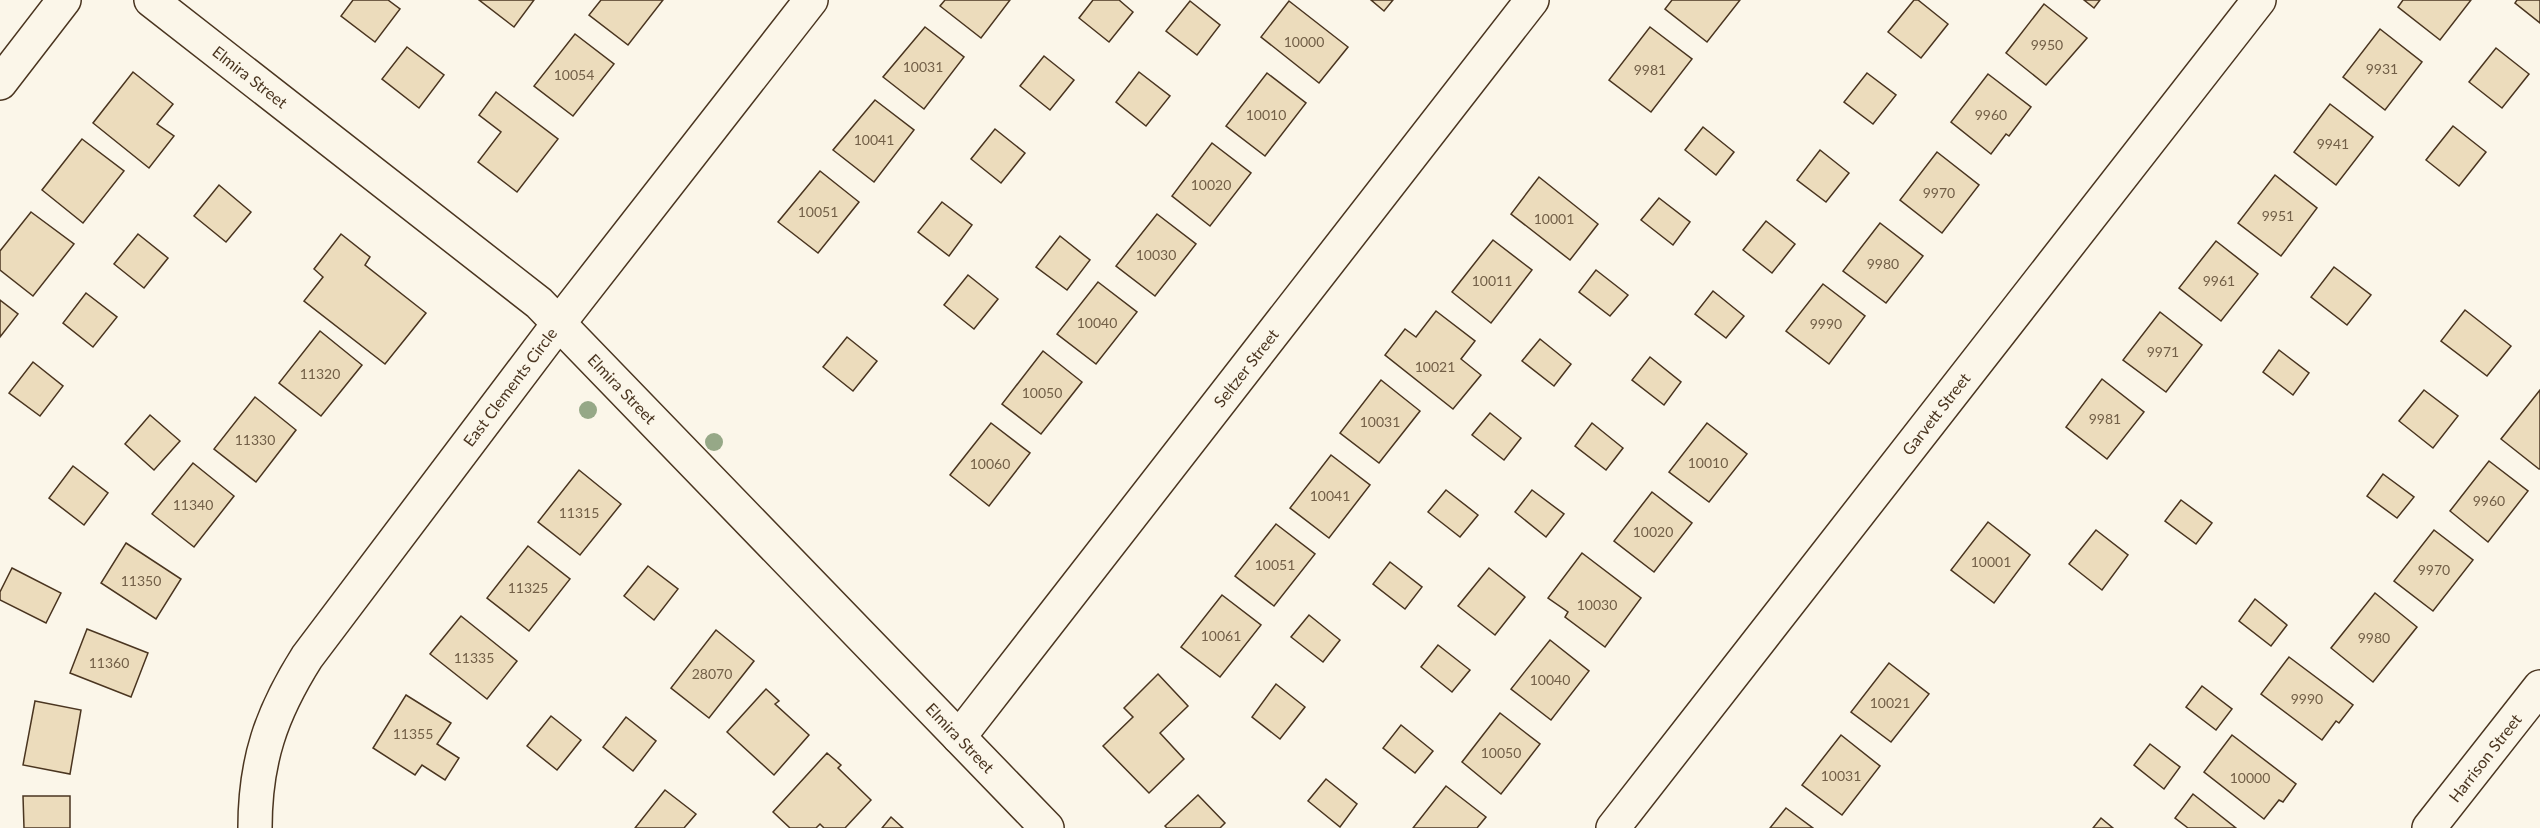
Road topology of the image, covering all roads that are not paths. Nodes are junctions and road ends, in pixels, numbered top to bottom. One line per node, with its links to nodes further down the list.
1 (64, 0): 6 (street)
2 (151, 0): 7 (street, Elmira Street)
3 (811, 0): 7 (street, East Clements Circle)
4 (1532, 0): 9 (street, Seltzer Street)
5 (2259, 0): 12 (street, Garvett Street)
6 (0, 82)
7 (559, 323): 9 (street, Elmira Street); 10 (street, East Clements Circle)
8 (2540, 687): 13 (street, Harrison Street)
9 (959, 737): 11 (street, Elmira Street)
10 (255, 813)
11 (1047, 828)
12 (1613, 828)
13 (2429, 828)

